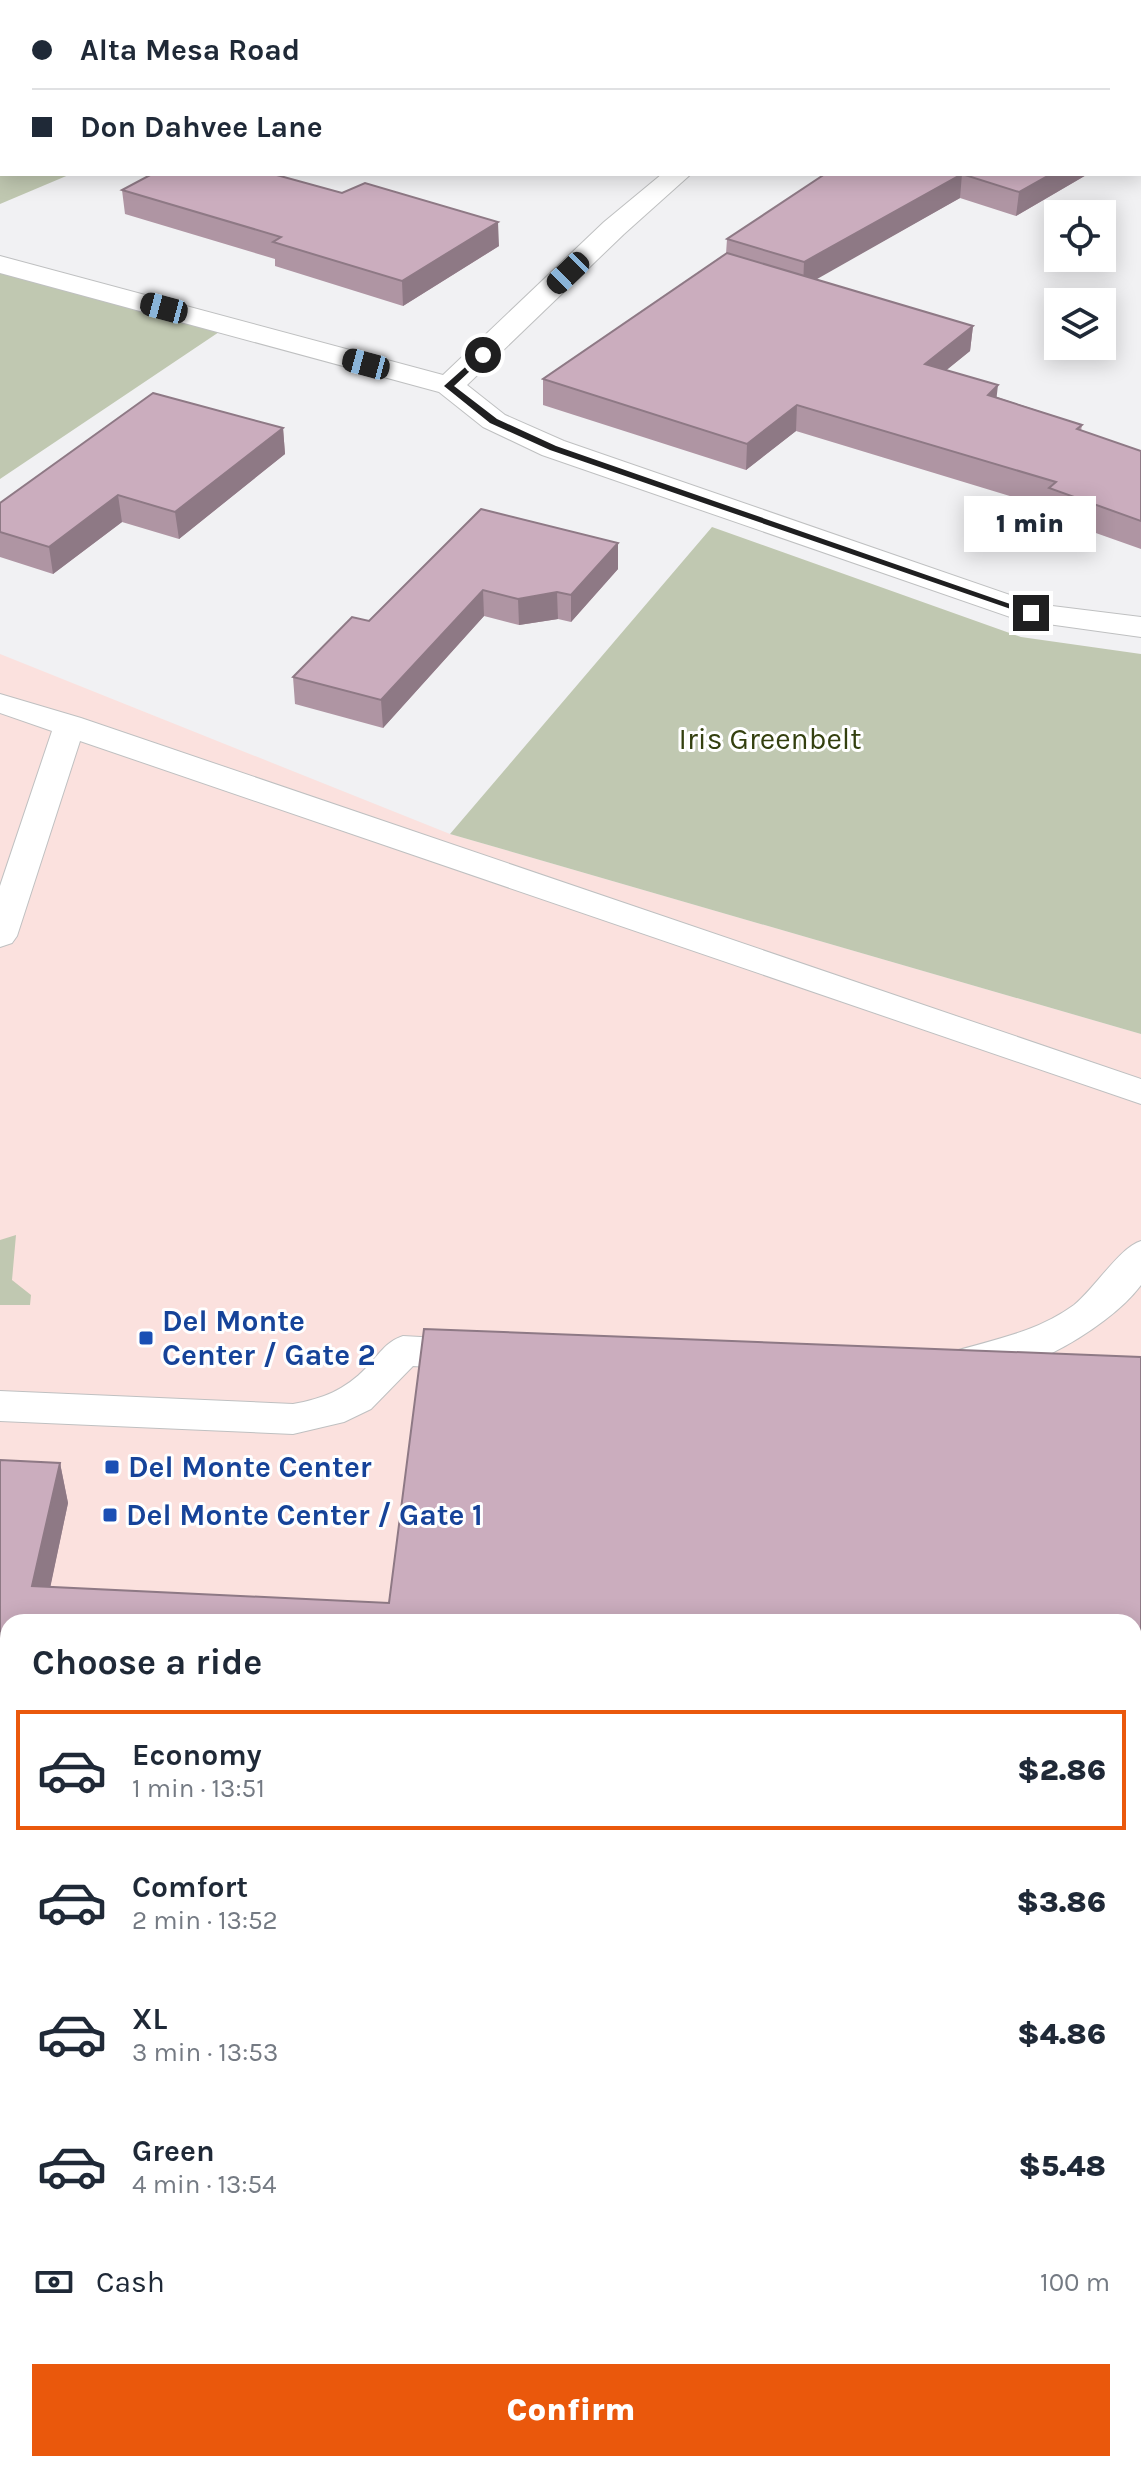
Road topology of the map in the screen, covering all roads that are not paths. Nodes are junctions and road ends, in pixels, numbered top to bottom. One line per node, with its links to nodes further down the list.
1 (676, 176): 3 (street)
2 (0, 264): 3 (street)
3 (449, 386): 4 (street)
4 (1141, 627)
5 (0, 703): 6 (lane)
6 (70, 724): 7 (lane); 8 (lane)
7 (0, 936)
8 (1141, 1092)
9 (1141, 1255): 11 (lane)
10 (506, 1357): 12 (lane)
11 (917, 1368)
12 (0, 1406)

